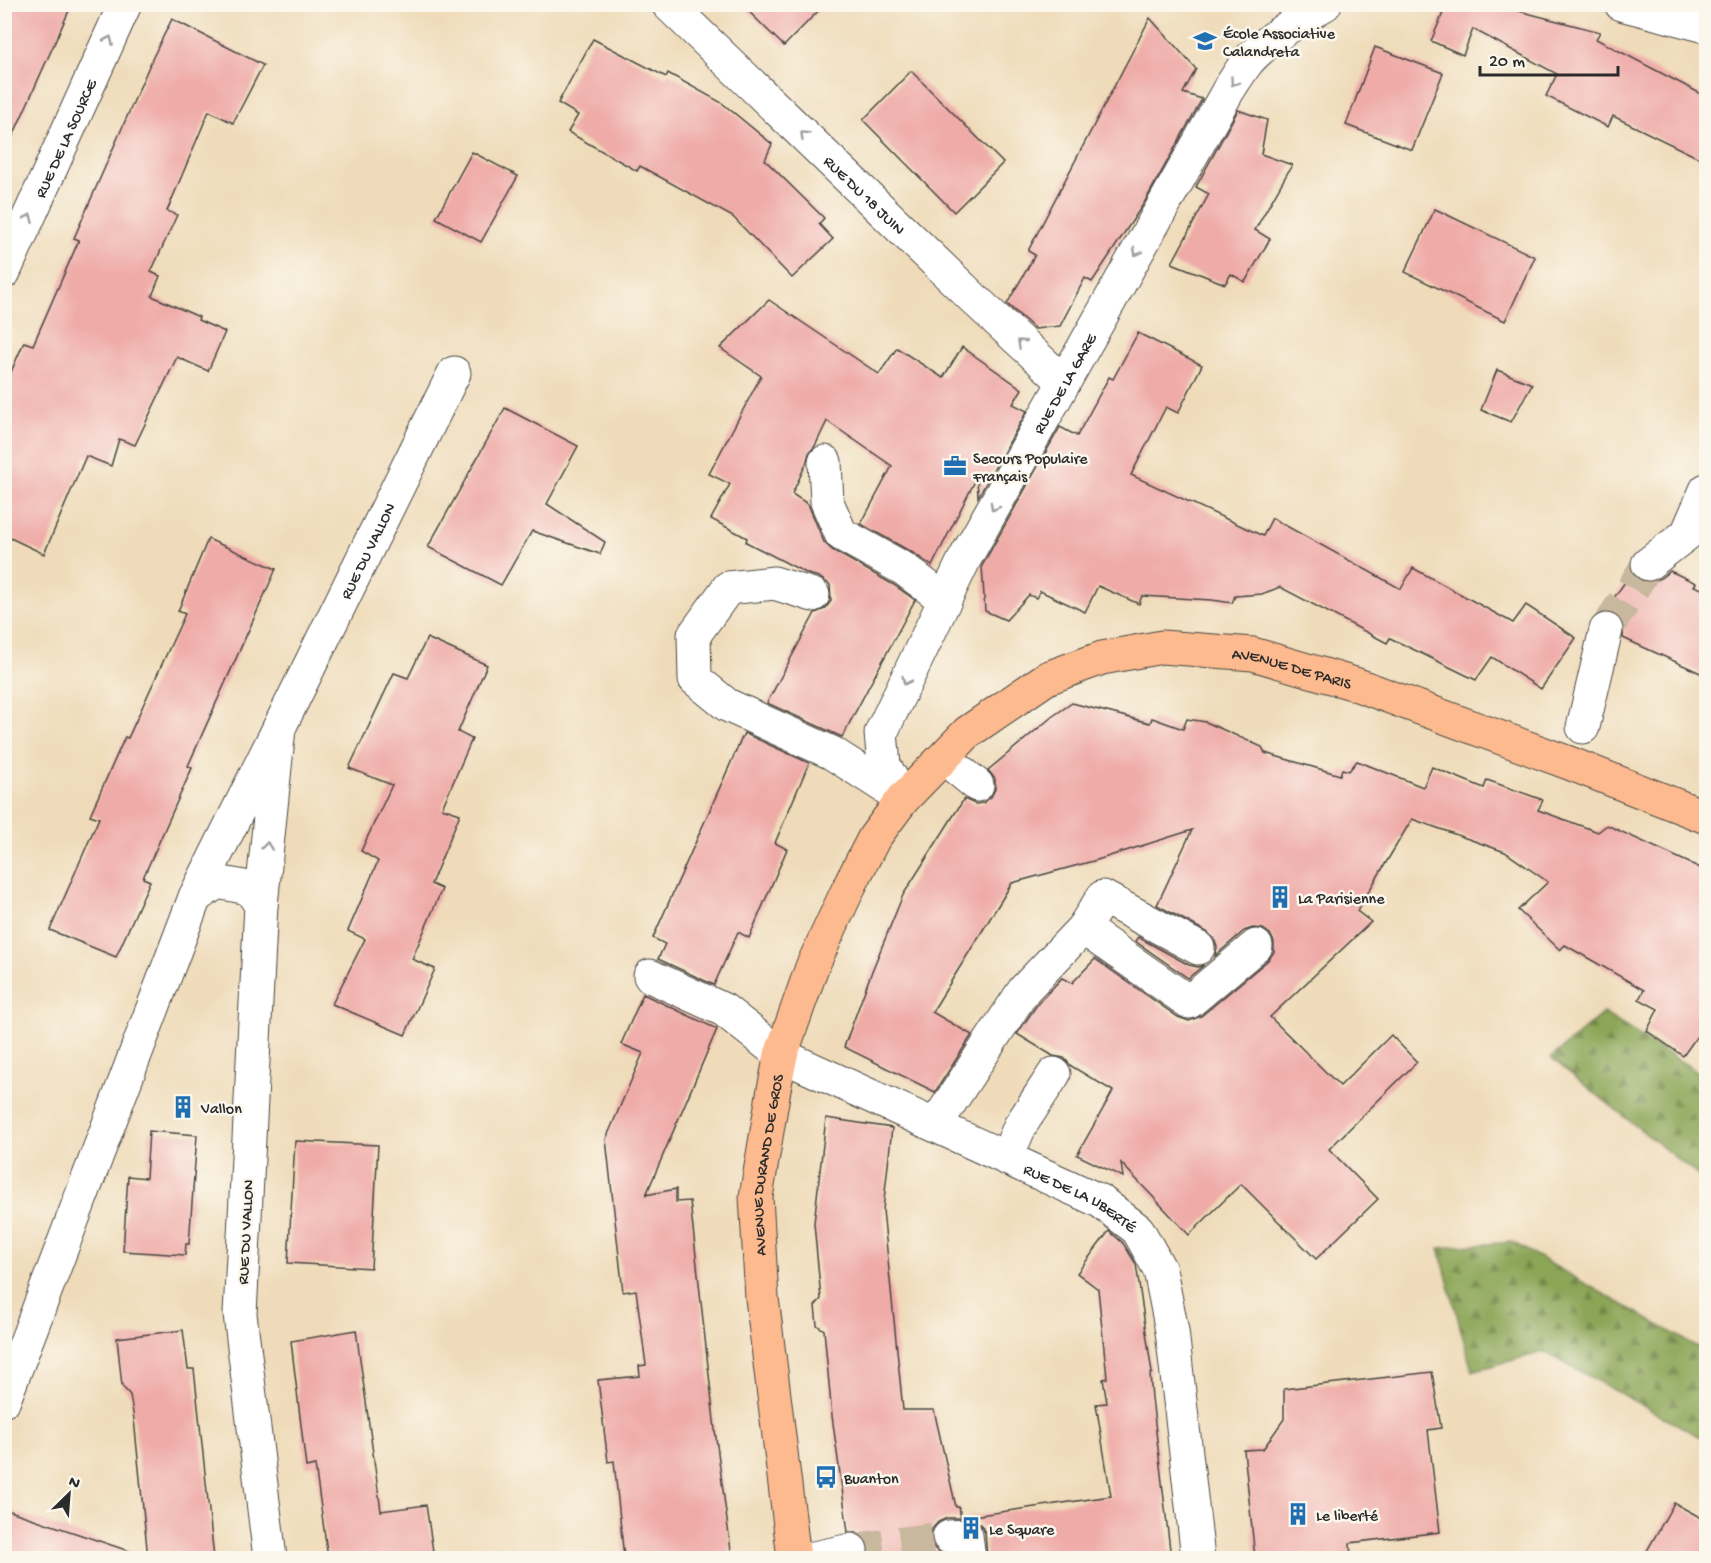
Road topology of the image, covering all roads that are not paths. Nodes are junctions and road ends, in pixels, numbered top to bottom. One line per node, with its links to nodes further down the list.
1 (125, 4): 6 (street, RUE DE LA SOURCE, one-way to 1)
2 (668, 4): 8 (street, RUE DU 18 JUIN, one-way to 2)
3 (1325, 4): 8 (street, RUE DE LA GARE, one-way to 8)
4 (1621, 4): 5 (street)
5 (1707, 26)
6 (4, 272)
7 (454, 374): 17 (street, RUE DU VALLON)
8 (1064, 382): 14 (street, RUE DE LA GARE, one-way to 14)
9 (825, 462): 14 (street)
10 (1707, 490): 11 (street)
11 (1697, 539): 12 (street)
12 (1648, 564)
13 (813, 595): 20 (street)
14 (945, 600): 20 (street, RUE DE LA GARE, one-way to 20)
15 (1606, 630): 16 (street)
16 (1583, 727)
17 (279, 728): 22 (street, RUE DU VALLON); 23 (street, RUE DU VALLON, one-way to 17)
18 (944, 758): 19 (street); 20 (main road, AVENUE DE PARIS); 21 (main road, AVENUE DE PARIS)
19 (977, 785)
20 (903, 799): 28 (main road, AVENUE DURAND DE GROS)
21 (1707, 817)
22 (195, 897): 23 (street); 32 (street, RUE DU VALLON)
23 (261, 904): 34 (street, RUE DU VALLON)
24 (1089, 919): 25 (street); 26 (street); 30 (street)
25 (1256, 946)
26 (1192, 962)
27 (650, 976): 28 (street, RUE DE LA LIBERTÉ)
28 (781, 1055): 30 (street, RUE DE LA LIBERTÉ); 35 (main road, AVENUE DURAND DE GROS)
29 (1054, 1074): 31 (street)
30 (936, 1124): 31 (street, RUE DE LA LIBERTÉ)
31 (1007, 1157): 37 (street, RUE DE LA LIBERTÉ)
32 (4, 1400)
33 (850, 1550): 36 (street)
34 (270, 1558)
35 (794, 1558)
36 (814, 1558)
37 (1198, 1558)

